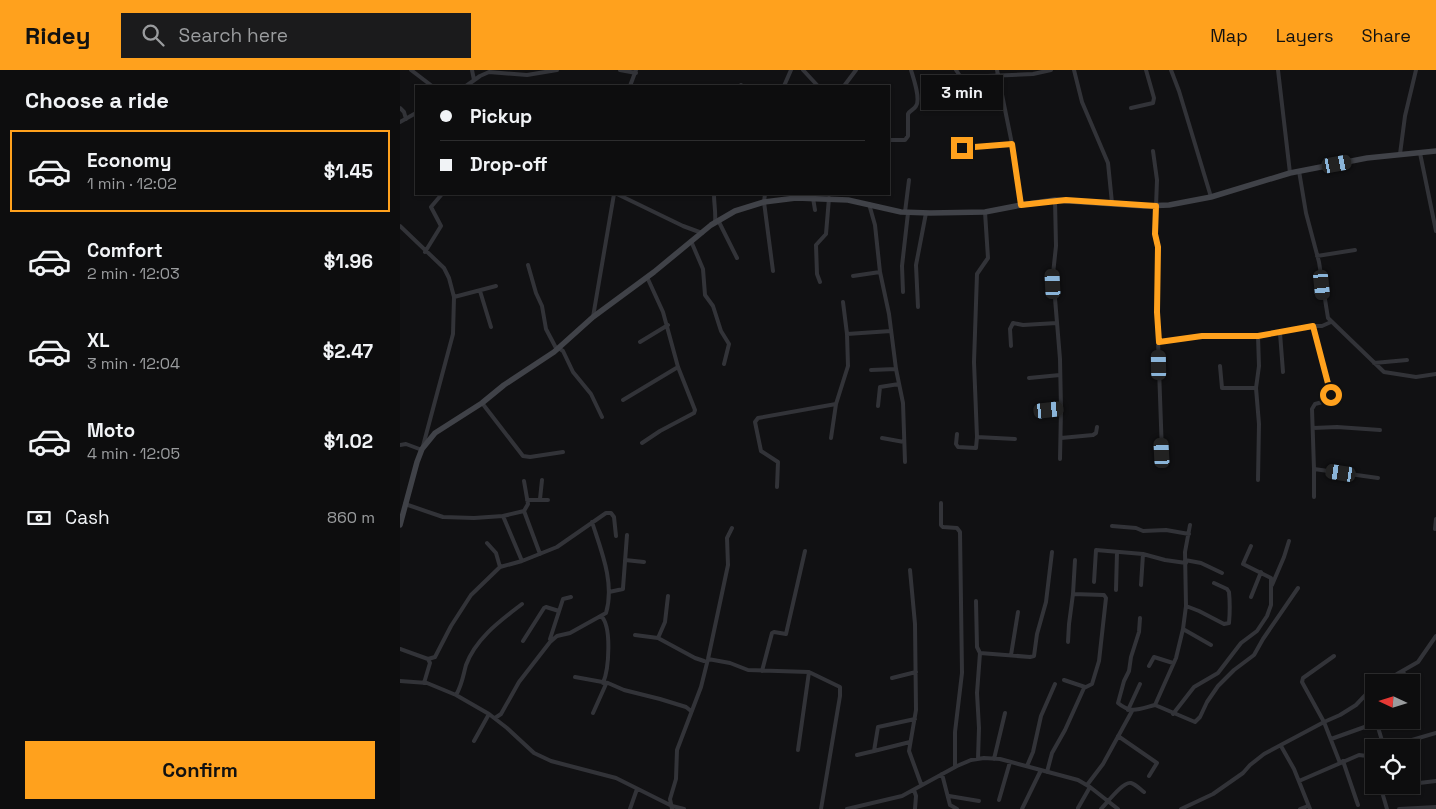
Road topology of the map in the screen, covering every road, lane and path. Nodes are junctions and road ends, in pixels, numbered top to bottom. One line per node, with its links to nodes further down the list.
1 (411, 70): 21 (street)
2 (472, 70): 20 (street)
3 (557, 70): 16 (street)
4 (620, 70): 17 (street)
5 (791, 70): 24 (street)
6 (803, 70): 25 (street)
7 (856, 70): 26 (street)
8 (911, 70): 32 (street)
9 (956, 70): 18 (street)
10 (1051, 70): 19 (street)
11 (1074, 70): 54 (street)
12 (1146, 70): 28 (street)
13 (1170, 70): 50 (street)
14 (1278, 70): 40 (street)
15 (1416, 70): 38 (street)
16 (544, 71): 20 (street)
17 (636, 71): 23 (street)
18 (997, 72): 19 (street); 33 (street)
19 (1030, 72)
20 (474, 80): 22 (street)
21 (431, 85)
22 (467, 85)
23 (630, 85)
24 (784, 85)
25 (817, 85)
26 (845, 85)
27 (400, 108): 30 (street)
28 (1131, 108)
29 (415, 114): 30 (street)
30 (406, 118): 31 (street)
31 (400, 122)
32 (890, 140)
33 (1012, 144): 34 (street); 56 (street)
34 (962, 148)
35 (1153, 151): 57 (street)
36 (1436, 151): 37 (street)
37 (1420, 153): 38 (street); 64 (street)
38 (1400, 154): 39 (street)
39 (1298, 171): 40 (street); 69 (street)
40 (1290, 173): 50 (street)
41 (909, 180): 59 (street)
42 (441, 195): 68 (street)
43 (616, 195): 83 (street)
44 (618, 195): 65 (street)
45 (714, 195): 62 (street)
46 (765, 195): 53 (street)
47 (796, 196): 48 (street); 53 (street)
48 (818, 196): 51 (street); 58 (street)
49 (849, 197): 51 (street); 55 (street)
50 (1211, 197): 57 (street)
51 (829, 198): 76 (street)
52 (1055, 200): 54 (street); 56 (street); 85 (street)
53 (764, 202): 62 (street); 72 (street)
54 (1112, 202): 57 (street)
55 (869, 204): 59 (street); 73 (street)
56 (1021, 205): 60 (street)
57 (1156, 206): 94 (street)
58 (814, 210)
59 (906, 212): 61 (street); 79 (street)
60 (985, 212): 61 (street); 121 (street)
61 (926, 213): 82 (street)
62 (716, 221): 65 (street); 70 (street)
63 (400, 226): 68 (street)
64 (1436, 230)
65 (702, 233): 66 (street)
66 (691, 241): 75 (street); 99 (street)
67 (1355, 250): 69 (street)
68 (425, 252): 80 (street)
69 (1318, 256): 84 (street)
70 (738, 258)
71 (528, 265): 96 (street)
72 (773, 271)
73 (880, 272): 74 (street); 89 (street)
74 (853, 276)
75 (647, 277): 83 (street); 86 (street)
76 (820, 282)
77 (496, 286): 78 (street)
78 (480, 291): 80 (street); 88 (street)
79 (903, 292)
80 (454, 297): 129 (street)
81 (843, 302): 91 (street)
82 (918, 307)
83 (592, 317): 96 (street)
84 (1331, 322): 87 (street); 98 (street)
85 (1057, 323): 95 (street); 106 (street)
86 (668, 325): 93 (street); 101 (street)
87 (1313, 326): 90 (street); 118 (street)
88 (491, 327)
89 (891, 331): 91 (street); 102 (street)
90 (1280, 332): 92 (street); 104 (street)
91 (847, 334): 112 (street)
92 (1258, 336): 94 (street); 109 (street)
93 (640, 342)
94 (1159, 342): 131 (street)
95 (1011, 346)
96 (556, 348): 111 (street); 116 (street)
97 (1407, 360): 98 (street)
98 (1374, 363): 105 (street)
99 (724, 364)
100 (1220, 366): 109 (street)
101 (678, 367): 110 (street); 127 (street)
102 (896, 369): 103 (street); 108 (street)
103 (871, 370)
104 (1283, 372)
105 (1436, 374)
106 (1060, 375): 107 (street); 114 (street)
107 (1029, 378)
108 (899, 384): 113 (street); 126 (street)
109 (1256, 388): 137 (street)
110 (623, 400)
111 (482, 403): 129 (street); 130 (street)
112 (836, 404): 122 (street); 139 (street)
113 (878, 406)
114 (1062, 409): 115 (street); 124 (street)
115 (1036, 412)
116 (602, 417)
117 (1097, 427): 124 (street)
118 (1313, 428): 119 (street); 134 (street)
119 (1380, 430)
120 (957, 434): 121 (street)
121 (977, 437): 125 (street)
122 (831, 438)
123 (882, 438): 126 (street)
124 (1061, 438): 132 (street)
125 (1015, 439)
126 (904, 442): 133 (street)
127 (642, 443)
128 (400, 445): 129 (street)
129 (422, 450): 145 (street)
130 (563, 452)
131 (1162, 453)
132 (1060, 459)
133 (905, 462)
134 (1314, 469): 135 (street); 140 (street)
135 (1378, 478)
136 (542, 480): 141 (street)
137 (1258, 480)
138 (524, 481): 142 (street)
139 (777, 486)
140 (1314, 497)
141 (540, 499): 142 (street); 143 (street)
142 (527, 500): 146 (street)
143 (548, 500)
144 (941, 503): 253 (street)
145 (405, 504): 147 (street); 150 (street)
146 (524, 511): 147 (street); 164 (street)
147 (503, 516): 168 (street)
148 (1436, 519): 154 (street)
149 (592, 522): 157 (street); 164 (street); 181 (street)
150 (400, 525)
151 (1190, 525): 155 (street)
152 (1112, 526): 155 (street)
153 (732, 528): 206 (street)
154 (1435, 529)
155 (1189, 534): 169 (street)
156 (627, 535): 166 (street)
157 (616, 536)
158 (1289, 541): 178 (street)
159 (487, 543): 171 (street)
160 (1251, 546): 173 (street)
161 (805, 551): 209 (street)
162 (1052, 552): 203 (street)
163 (1117, 552): 165 (street); 175 (street); 180 (street)
164 (540, 554): 168 (street)
165 (1143, 554): 169 (street); 177 (street)
166 (625, 560): 170 (street); 181 (street)
167 (1075, 560): 182 (street)
168 (522, 561): 171 (street)
169 (1186, 561): 174 (street); 188 (street)
170 (644, 562)
171 (500, 567): 205 (street)
172 (910, 570): 212 (street)
173 (1261, 572): 178 (street); 185 (street)
174 (1222, 573)
175 (1094, 582)
176 (1214, 583): 188 (street)
177 (1142, 584)
178 (1272, 585): 232 (street)
179 (1298, 588): 232 (street)
180 (1116, 590)
181 (609, 592): 191 (street)
182 (1073, 594): 199 (street); 223 (street)
183 (668, 596): 196 (street)
184 (570, 597): 189 (street)
185 (1251, 597)
186 (976, 601): 202 (street)
187 (522, 604): 224 (street)
188 (1186, 606): 193 (street)
189 (559, 611): 197 (street); 198 (street)
190 (1018, 612): 203 (street)
191 (601, 616): 198 (street); 220 (street)
192 (1140, 618): 227 (street)
193 (1183, 629): 200 (street); 207 (street)
194 (635, 634): 196 (street)
195 (1436, 636): 210 (street)
196 (658, 638): 206 (street)
197 (523, 641)
198 (550, 642): 233 (street)
199 (1068, 642)
200 (1211, 645)
201 (400, 649): 205 (street)
202 (980, 653): 203 (street); 248 (street)
203 (1011, 655)
204 (1334, 656): 235 (street)
205 (428, 659): 219 (street)
206 (706, 660): 209 (street); 228 (street)
207 (1174, 663): 208 (street); 226 (street)
208 (1149, 666)
209 (762, 671): 211 (street)
210 (1403, 671): 213 (street); 214 (street)
211 (809, 672): 244 (street); 279 (street)
212 (916, 672): 216 (street); 234 (street)
213 (1397, 674)
214 (1404, 674)
215 (575, 677): 220 (street)
216 (892, 678)
217 (1064, 680): 223 (street)
218 (400, 681): 219 (street)
219 (424, 683): 224 (street)
220 (604, 683): 228 (street); 229 (street)
221 (1055, 684): 252 (street)
222 (1140, 684): 227 (street)
223 (1085, 687): 255 (street)
224 (456, 695): 231 (street)
225 (1365, 696): 235 (street)
226 (1155, 705): 227 (street); 232 (street)
227 (1130, 710): 239 (street)
228 (692, 711): 273 (street)
229 (593, 713)
230 (1005, 713): 249 (street)
231 (489, 714): 233 (street); 241 (street)
232 (1173, 714)
233 (495, 718): 263 (street)
234 (915, 719): 242 (street); 245 (street)
235 (1324, 722): 240 (street); 243 (street)
236 (1365, 727): 240 (street)
237 (1379, 729): 238 (street)
238 (1436, 734)
239 (1118, 736): 257 (street); 262 (street)
240 (1331, 739): 251 (street)
241 (474, 741)
242 (910, 742): 245 (street); 261 (street)
243 (1281, 746): 258 (street); 287 (street)
244 (798, 750)
245 (874, 751): 246 (street)
246 (857, 755)
247 (1365, 756): 251 (street)
248 (978, 759): 249 (street); 253 (street)
249 (994, 759): 250 (street)
250 (1010, 762): 252 (street); 269 (street)
251 (1342, 762): 258 (street); 272 (street)
252 (1027, 766): 254 (street)
253 (955, 767): 256 (street)
254 (1041, 770): 255 (street); 284 (street)
255 (1047, 772): 262 (street)
256 (942, 774): 261 (street); 267 (street)
257 (1149, 776)
258 (1299, 781): 274 (street)
259 (1436, 782): 260 (street)
260 (1420, 783)
261 (921, 784): 264 (street)
262 (1089, 786): 270 (street); 276 (street)
263 (637, 789): 273 (street); 277 (street)
264 (914, 790): 271 (street); 282 (street)
265 (1144, 792): 270 (street)
266 (1383, 794): 289 (street)
267 (949, 796): 268 (street); 283 (street)
268 (979, 800)
269 (999, 800)
270 (1108, 801): 285 (street); 286 (street)
271 (869, 803): 280 (street); 281 (street)
272 (1358, 805)
273 (672, 807): 278 (street)
274 (1309, 807): 288 (street)
275 (1436, 807): 290 (street)
276 (1078, 808)
277 (630, 809)
278 (684, 809)
279 (821, 809)
280 (847, 809)
281 (869, 809)
282 (915, 809)
283 (957, 809)
284 (1022, 809)
285 (1102, 809)
286 (1118, 809)
287 (1181, 809)
288 (1300, 809)
289 (1387, 809)
290 (1399, 809)

